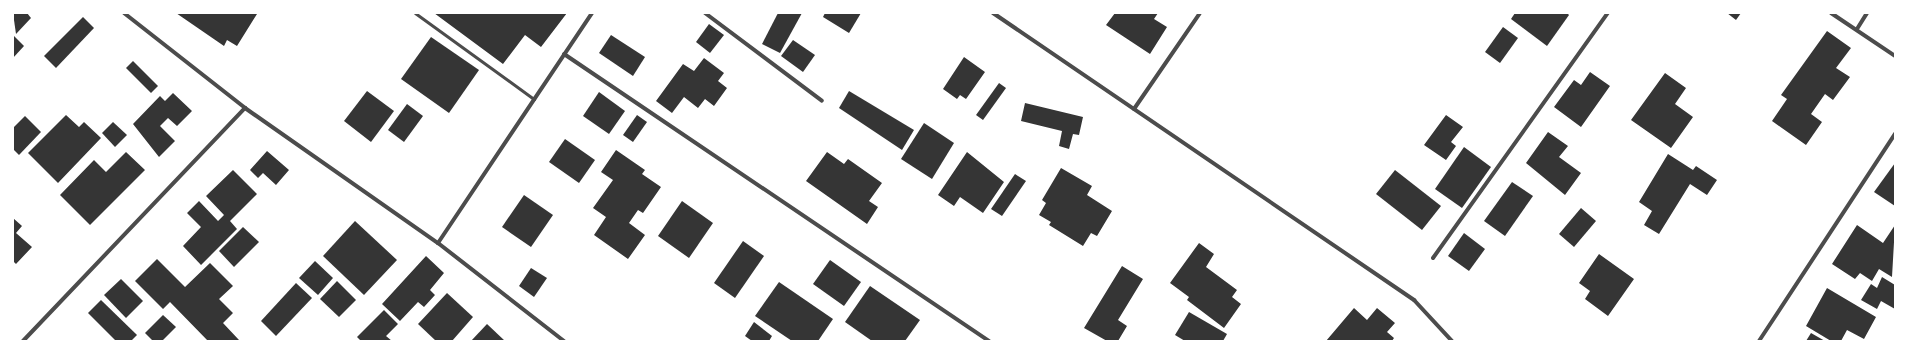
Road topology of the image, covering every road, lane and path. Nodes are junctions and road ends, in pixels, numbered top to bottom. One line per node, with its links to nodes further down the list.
1 (124, 13): 15 (street)
2 (416, 13): 13 (lane)
3 (592, 13): 11 (street)
4 (705, 13): 14 (street)
5 (993, 13): 16 (street)
6 (1200, 13): 16 (street)
7 (1608, 13): 19 (street)
8 (1831, 13): 10 (street)
9 (1867, 13): 10 (street)
10 (1857, 29): 12 (street)
11 (564, 54): 13 (street); 22 (street)
12 (1895, 56)
13 (534, 99): 18 (street)
14 (822, 101)
15 (245, 108): 18 (street); 20 (street)
16 (1134, 109): 23 (street)
17 (1895, 134): 24 (street)
18 (438, 243): 21 (street)
19 (1433, 258)
20 (23, 341)
21 (564, 341)
22 (988, 341)
23 (1452, 341)
24 (1759, 341)

